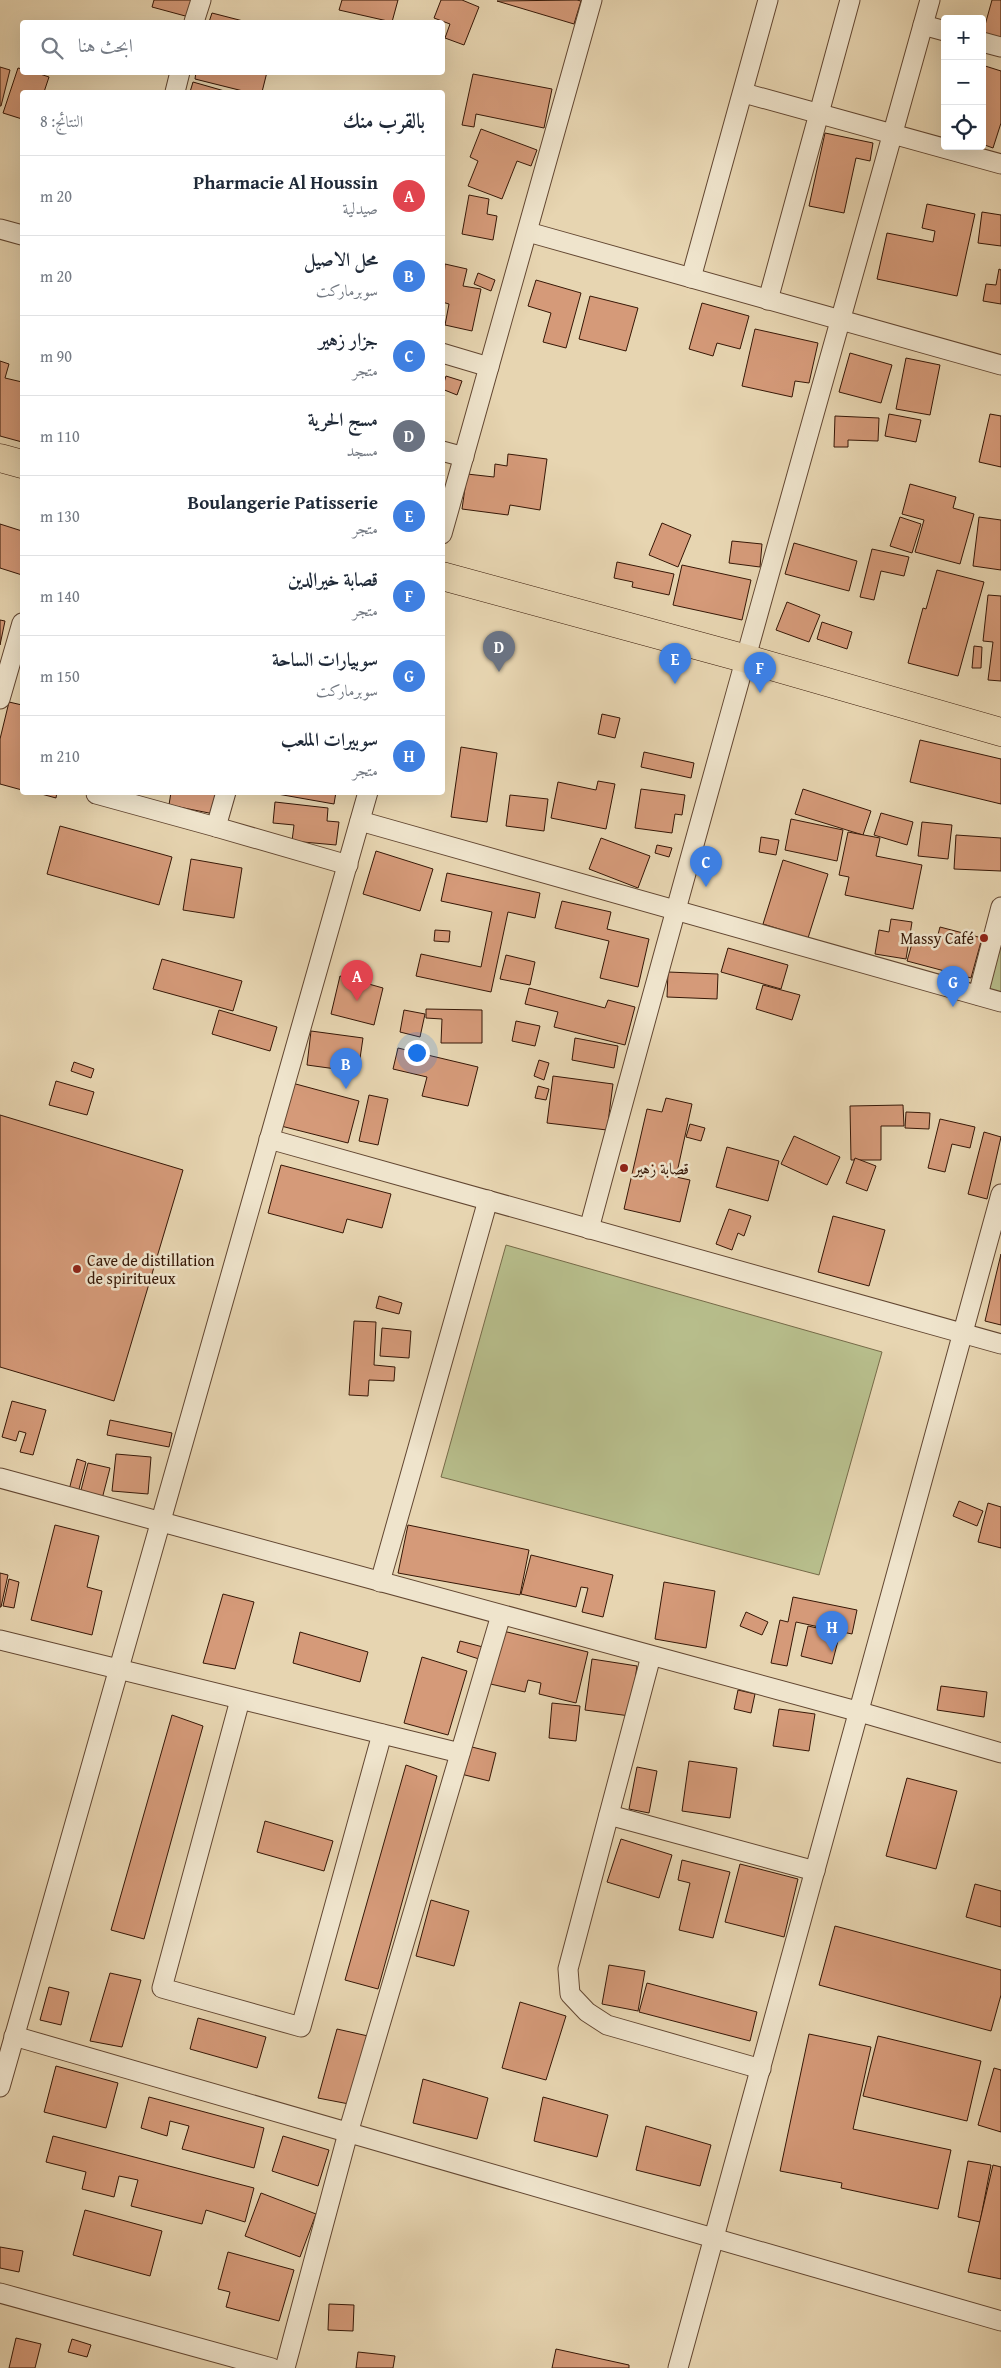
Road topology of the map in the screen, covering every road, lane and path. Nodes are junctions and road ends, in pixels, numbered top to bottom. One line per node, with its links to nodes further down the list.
1 (201, 0): 6 (street)
2 (592, 0): 18 (street)
3 (768, 0): 13 (street)
4 (850, 0): 14 (street)
5 (930, 0): 7 (street)
6 (195, 20)
7 (923, 25): 8 (street); 15 (street)
8 (941, 30)
9 (986, 43): 10 (street)
10 (1001, 47)
11 (179, 75): 12 (street)
12 (176, 90)
13 (744, 93): 14 (street); 20 (street)
14 (820, 114): 15 (street); 21 (street)
15 (892, 134): 16 (street); 22 (street)
16 (1001, 164)
17 (0, 229): 19 (street)
18 (528, 232): 20 (street); 25 (street)
19 (20, 234)
20 (691, 278): 21 (street)
21 (768, 300): 22 (street)
22 (840, 320): 24 (street); 33 (street)
23 (445, 354): 25 (street)
24 (1001, 365)
25 (489, 367): 27 (street)
26 (445, 452): 27 (street)
27 (464, 457): 30 (street)
28 (0, 458): 29 (main road)
29 (20, 463)
30 (445, 524)
31 (445, 577): 33 (main road)
32 (20, 630): 34 (street)
33 (747, 659): 35 (main road); 43 (street)
34 (0, 699)
35 (1001, 732)
36 (100, 795): 40 (street)
37 (225, 795): 40 (street)
38 (367, 795): 39 (street)
39 (360, 821): 41 (street); 43 (street)
40 (216, 827): 41 (street)
41 (348, 865): 46 (street)
42 (1001, 907): 44 (street)
43 (675, 910): 44 (street); 49 (street)
44 (978, 995): 45 (street)
45 (1001, 1002)
46 (270, 1139): 48 (street); 53 (street)
47 (1001, 1194): 50 (street)
48 (488, 1200): 49 (street); 54 (street)
49 (589, 1229): 50 (street)
50 (964, 1333): 51 (street); 60 (street)
51 (1001, 1344)
52 (0, 1478): 53 (street)
53 (161, 1523): 54 (street); 58 (street)
54 (380, 1582): 55 (street)
55 (501, 1615): 57 (street); 62 (street)
56 (0, 1640): 58 (street)
57 (651, 1656): 60 (street); 64 (street)
58 (118, 1670): 59 (street); 66 (street)
59 (240, 1700): 61 (street); 61 (street)
60 (860, 1712): 63 (street); 65 (street)
61 (382, 1734): 62 (street)
62 (460, 1753): 69 (street)
63 (1001, 1753)
64 (609, 1815): 65 (street); 67 (street)
65 (815, 1871): 67 (street)
66 (8, 2048): 68 (street); 69 (street)
67 (761, 2069): 70 (street)
68 (0, 2087)
69 (348, 2133): 70 (street); 74 (street)
70 (714, 2238): 72 (street); 75 (street)
71 (0, 2293): 73 (street)
72 (1001, 2321)
73 (272, 2368)
74 (285, 2368)
75 (678, 2368)

